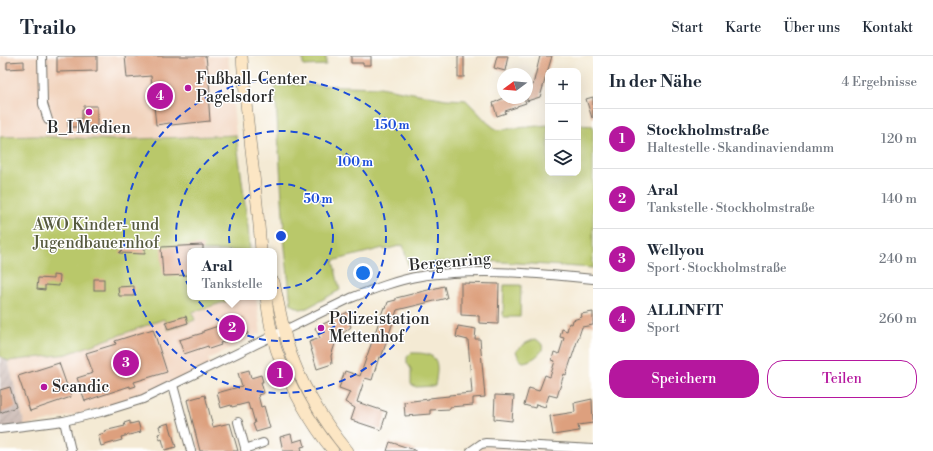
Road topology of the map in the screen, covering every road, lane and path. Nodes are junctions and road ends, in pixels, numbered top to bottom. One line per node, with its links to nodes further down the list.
1 (42, 56): 3 (street)
2 (242, 56): 4 (main road)
3 (48, 120)
4 (259, 218): 5 (main road); 6 (main road)
5 (261, 248)
6 (266, 248)
7 (593, 279): 10 (street, Bergenring)
8 (277, 296): 10 (main road)
9 (267, 300): 11 (main road)
10 (284, 330): 11 (street, Bergenring); 23 (main road)
11 (273, 336): 12 (street, Bergenring); 22 (main road)
12 (173, 385): 13 (street, Bergenring); 21 (street)
13 (64, 421): 15 (street, Bergenring); 20 (street)
14 (238, 422): 19 (street)
15 (0, 429)
16 (263, 444): 19 (street)
17 (564, 449): 18 (street); 24 (street)
18 (593, 449)
19 (245, 450)
20 (71, 451)
21 (191, 451)
22 (333, 451)
23 (348, 451)
24 (471, 451)

